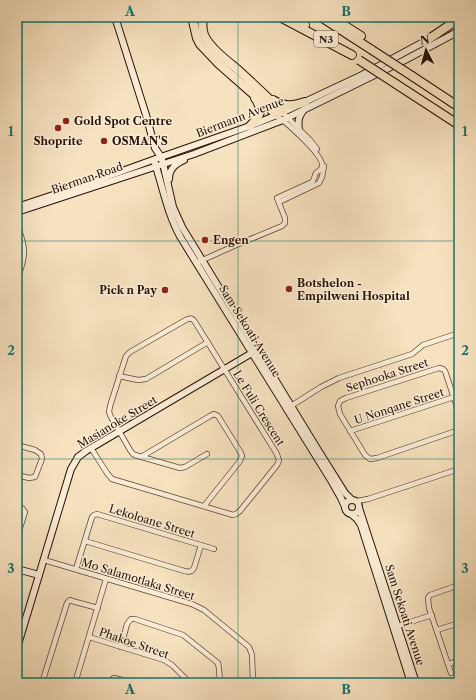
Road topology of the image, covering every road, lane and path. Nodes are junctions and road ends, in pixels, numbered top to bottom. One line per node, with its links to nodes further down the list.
1 (115, 17): 22 (street)
2 (192, 17): 14 (highway)
3 (203, 17): 15 (highway)
4 (280, 17): 13 (highway)
5 (292, 17): 13 (highway, N3)
6 (321, 17): 12 (highway, N3)
7 (331, 17): 12 (highway)
8 (459, 18): 11 (highway)
9 (459, 22): 11 (street, Biermann Avenue)
10 (459, 31): 16 (street, Biermann Avenue)
11 (429, 39): 16 (street, Biermann Avenue)
12 (374, 49): 17 (highway, N3, bridge)
13 (356, 58): 19 (highway, N3, bridge)
14 (251, 92): 18 (highway); 20 (highway)
15 (267, 96): 16 (highway); 18 (highway)
16 (305, 106): 18 (street, Biermann Avenue); 21 (street)
17 (459, 107)
18 (282, 116): 20 (street, Biermann Avenue); 21 (street); 23 (street, Biermann Avenue); 28 (street)
19 (459, 125)
20 (250, 126): 24 (street, Biermann Avenue)
21 (299, 130): 28 (street)
22 (155, 148): 24 (street, Sam Sekoati Avenue); 25 (street)
23 (194, 154): 26 (street, Biermann Avenue); 27 (street)
24 (161, 157): 25 (street, Biermann Avenue); 26 (street, Sam Sekoati Avenue)
25 (155, 162): 26 (street, Bierman Road); 29 (street, Biermann Avenue); 30 (street, Bierman Road); 33 (street, Sam Sekoati Avenue)
26 (163, 163): 27 (street, Sam Sekoati Avenue)
27 (170, 195): 32 (street, Sam Sekoati Avenue)
28 (278, 200): 32 (street)
29 (17, 207)
30 (17, 212)
31 (17, 224): 34 (street)
32 (203, 260): 33 (street); 38 (street, Sam Sekoati Avenue)
33 (196, 263): 38 (street, Sam Sekoati Avenue)
34 (19, 265): 35 (street)
35 (17, 280)
36 (459, 333): 42 (street)
37 (208, 342): 39 (street, Le Fuli Crescent); 40 (street); 40 (street, Le Fuli Crescent)
38 (255, 351): 39 (street, Masianoke Street); 42 (street, Sam Sekoati Avenue); 56 (street, Sam Sekoati Avenue)
39 (224, 370): 45 (street, Masianoke Street); 55 (street, Le Fuli Crescent)
40 (119, 376): 45 (street, Le Fuli Crescent)
41 (454, 398): 43 (street); 46 (street, U Nonqane Street); 46 (street, Sephooka Street)
42 (291, 406): 53 (street, Sam Sekoati Avenue)
43 (459, 413)
44 (459, 430): 46 (street)
45 (119, 431): 48 (street, Masianoke Street); 50 (street, Le Fuli Crescent)
46 (350, 431)
47 (17, 445): 52 (street)
48 (91, 448): 55 (street, Le Fuli Crescent); 62 (street, Masianoke Street)
49 (207, 454): 50 (street)
50 (141, 457): 55 (street)
51 (459, 469): 53 (street)
52 (17, 475)
53 (357, 504): 56 (street); 57 (street); 71 (street, Sam Sekoati Avenue)
54 (17, 506): 58 (street)
55 (204, 506)
56 (345, 507): 57 (street)
57 (351, 514): 87 (street, Sam Sekoati Avenue)
58 (17, 534)
59 (85, 541): 60 (street); 60 (street, Lekoloane Street); 64 (street, Lekoloane Street)
60 (201, 545): 61 (street, Lekoloane Street)
61 (214, 549)
62 (44, 560): 64 (street, Mo Salamotlaka Street); 65 (street, Masianoke Street)
63 (17, 569): 65 (street)
64 (76, 569): 66 (street, Mo Salamotlaka Street)
65 (39, 575): 73 (street, Masianoke Street)
66 (106, 579): 68 (street); 86 (street, Mo Salamotlaka Street)
67 (459, 585): 69 (street)
68 (98, 608): 74 (street); 80 (street)
69 (432, 615): 71 (street); 72 (street)
70 (459, 623): 72 (street)
71 (398, 626): 88 (street, Sam Sekoati Avenue)
72 (437, 630): 78 (street)
73 (19, 632): 76 (street, Masianoke Street)
74 (89, 638): 75 (street, Phakoe Street); 81 (street)
75 (120, 647): 84 (street, Phakoe Street); 85 (street)
76 (17, 648)
77 (459, 660): 78 (street)
78 (448, 664): 79 (street)
79 (450, 673)
80 (42, 683)
81 (76, 683)
82 (109, 683): 83 (street)
83 (134, 683)
84 (190, 683)
85 (220, 683)
86 (253, 683)
87 (410, 683)
88 (416, 683)

